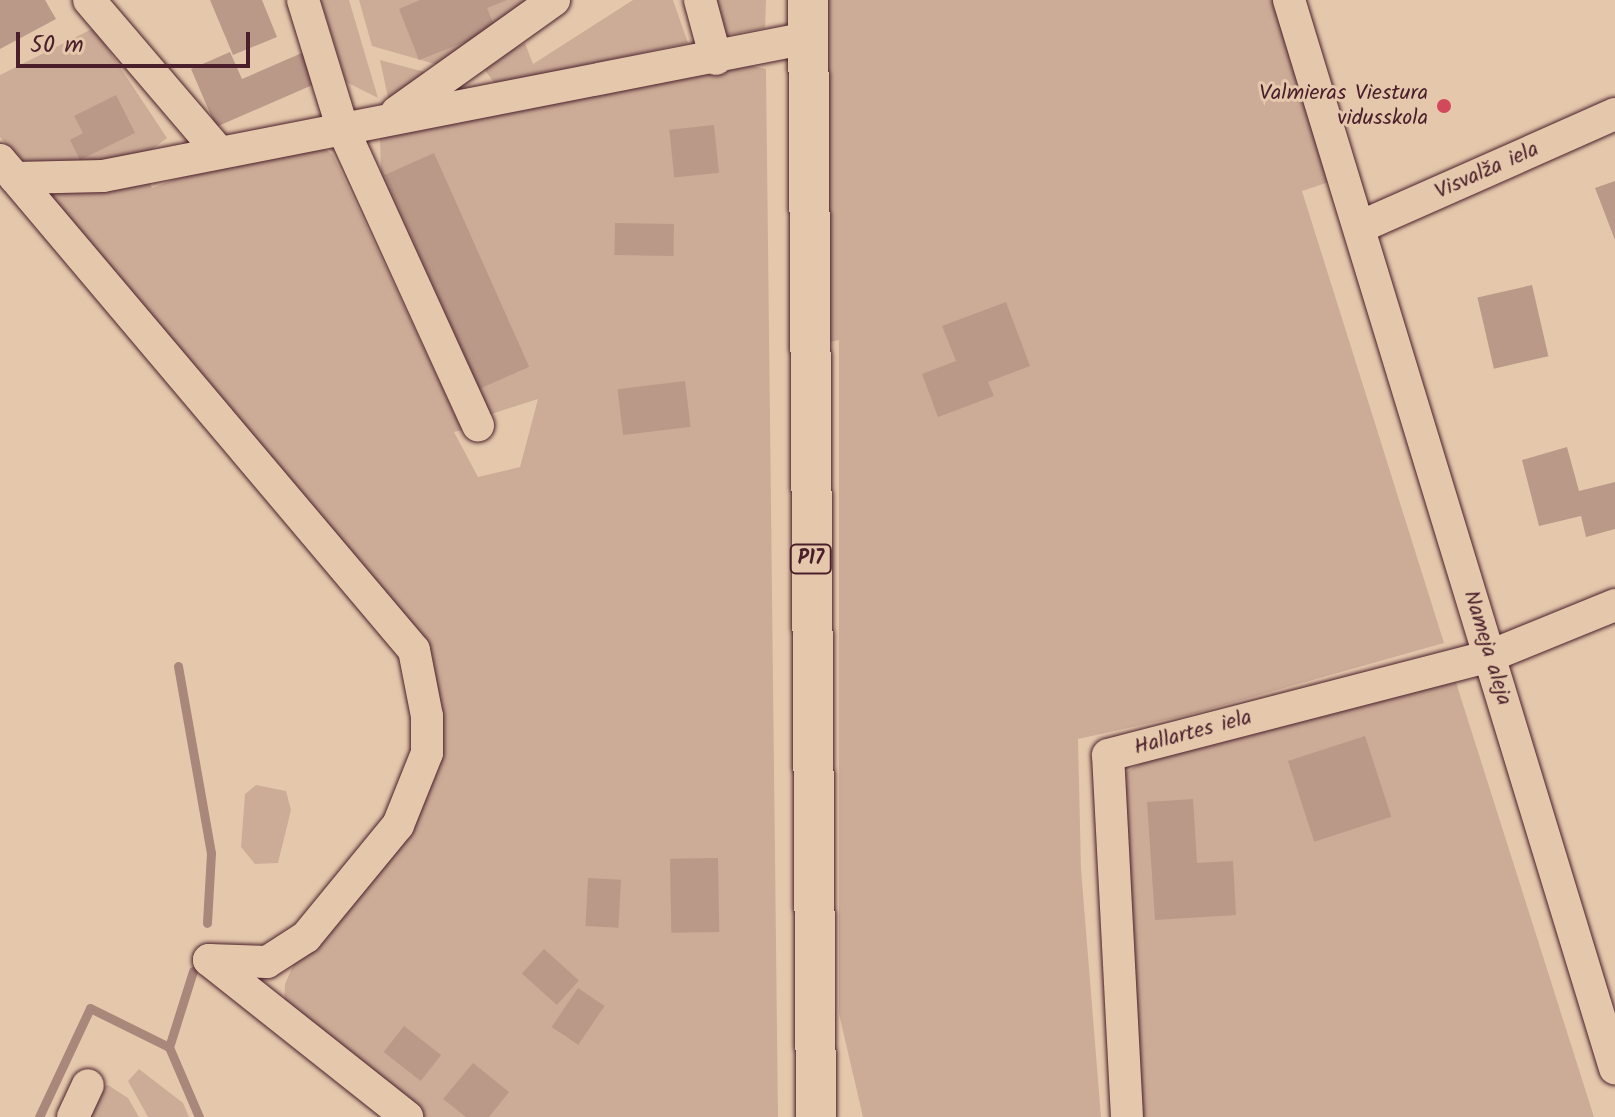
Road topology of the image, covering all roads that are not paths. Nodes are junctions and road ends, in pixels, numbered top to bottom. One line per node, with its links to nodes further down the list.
1 (89, 0): 11 (street)
2 (303, 0): 10 (street)
3 (554, 0): 9 (street)
4 (700, 0): 7 (street)
5 (1289, 0): 13 (street, Nameja aleja)
6 (808, 19): 7 (street); 21 (main road, P17)
7 (716, 59): 9 (street)
8 (1615, 114): 13 (street, Visvalža iela)
9 (389, 117): 10 (street)
10 (342, 127): 11 (street); 14 (street)
11 (219, 152): 12 (street)
12 (7, 169): 20 (street)
13 (1360, 227): 16 (street, Nameja aleja)
14 (478, 426)
15 (1615, 605): 16 (street)
16 (1490, 656): 17 (street, Nameja aleja); 22 (street, Hallartes iela)
17 (1615, 1068)
18 (88, 1085): 19 (street)
19 (73, 1117)
20 (407, 1117)
21 (816, 1117)
22 (1127, 1117)

